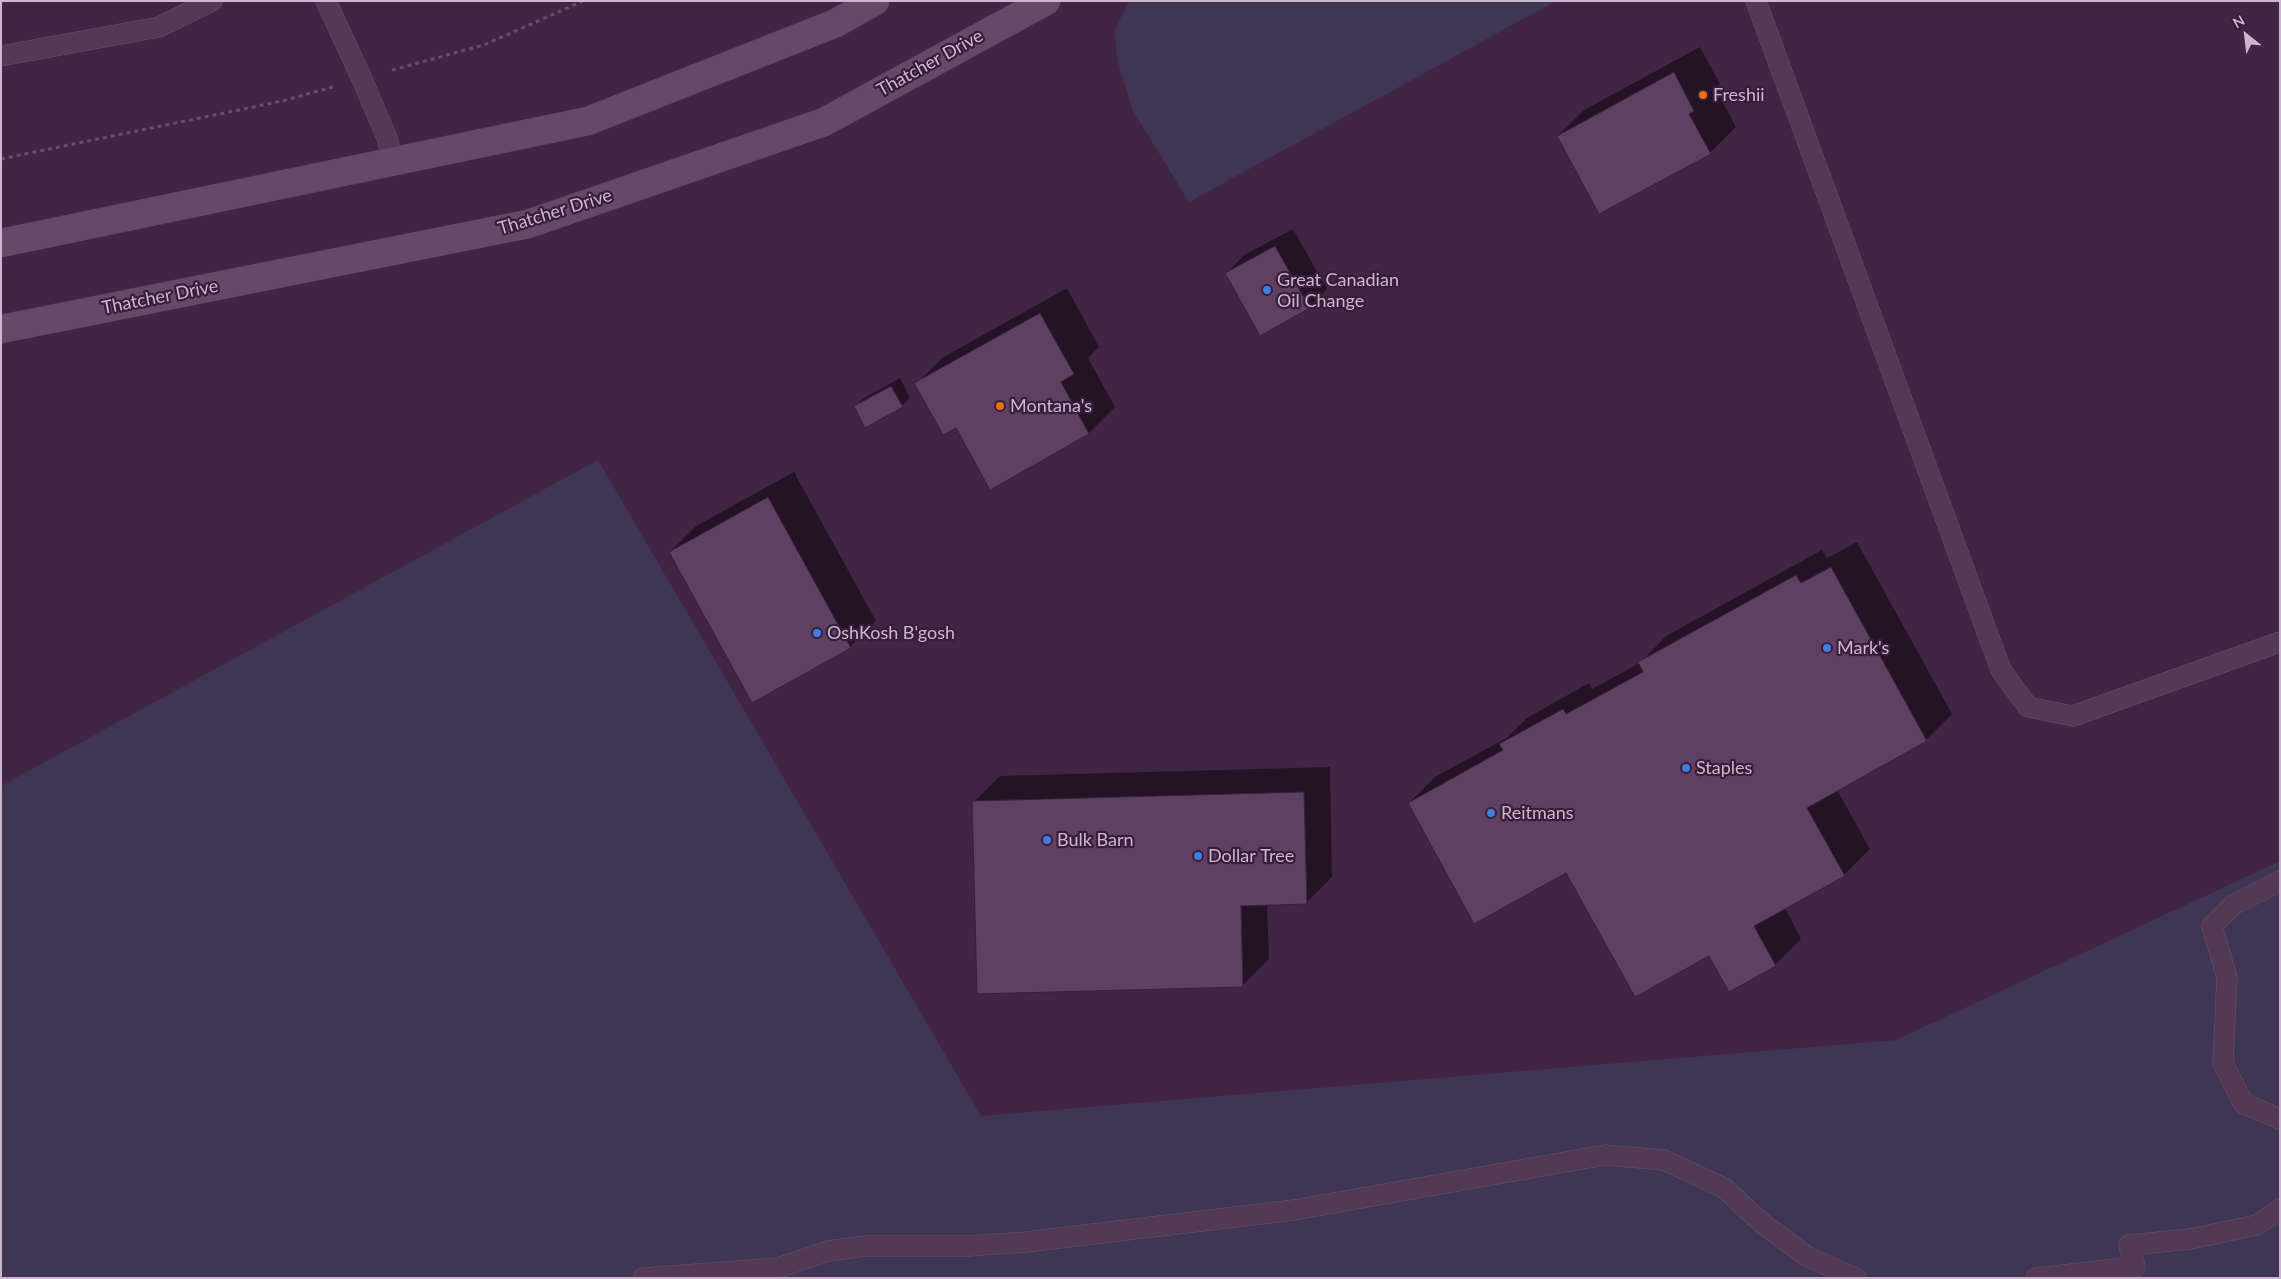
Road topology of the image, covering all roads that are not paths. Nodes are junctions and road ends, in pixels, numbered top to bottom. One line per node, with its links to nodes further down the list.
1 (212, 1): 6 (lane)
2 (326, 1): 7 (lane)
3 (875, 1): 7 (main road)
4 (1046, 1): 9 (main road, Thatcher Drive)
5 (1756, 1): 10 (lane)
6 (1, 56)
7 (393, 162): 8 (main road)
8 (1, 243)
9 (1, 329)
10 (2280, 642)
11 (2280, 881): 12 (lane)
12 (2280, 1119)
13 (2280, 1209): 15 (lane)
14 (2280, 1218): 15 (lane)
15 (2257, 1225): 18 (lane)
16 (643, 1278): 17 (lane)
17 (1856, 1278)
18 (2036, 1278)

